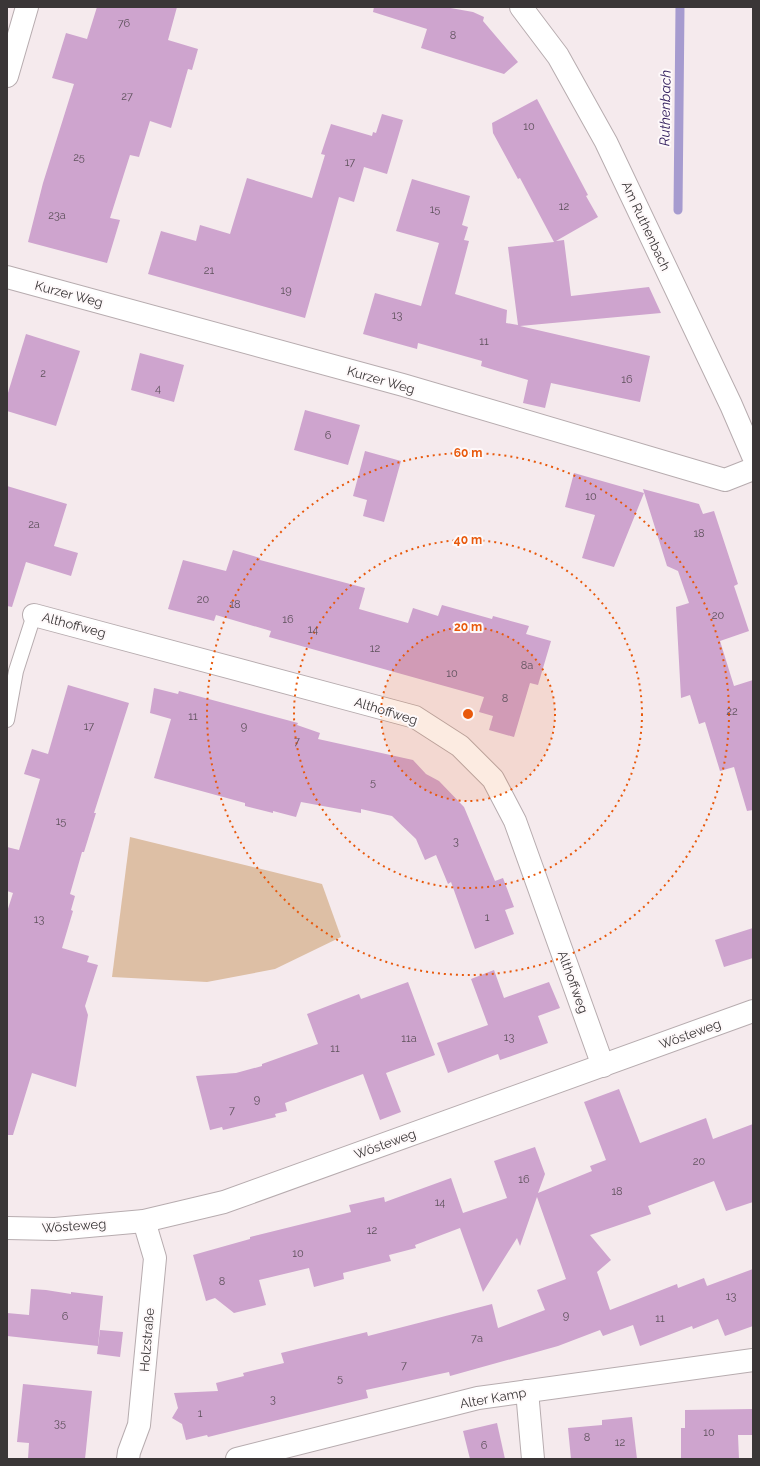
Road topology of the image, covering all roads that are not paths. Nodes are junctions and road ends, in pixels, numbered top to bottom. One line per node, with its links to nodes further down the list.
1 (27, 7): 3 (street)
2 (522, 7): 5 (street, Am Ruthenbach)
3 (7, 76)
4 (7, 277): 6 (street, Kurzer Weg)
5 (753, 456)
6 (753, 469)
7 (34, 615): 8 (lane); 10 (street, Althoffweg)
8 (7, 720)
9 (753, 1011): 10 (street, Wösteweg)
10 (603, 1066): 11 (street, Wösteweg)
11 (144, 1221): 12 (street, Wösteweg); 15 (street, Holzstraße)
12 (7, 1228)
13 (753, 1360): 14 (street, Alter Kamp)
14 (527, 1391): 16 (street, Alter Kamp); 17 (street)
15 (128, 1459)
16 (237, 1459)
17 (533, 1459)

